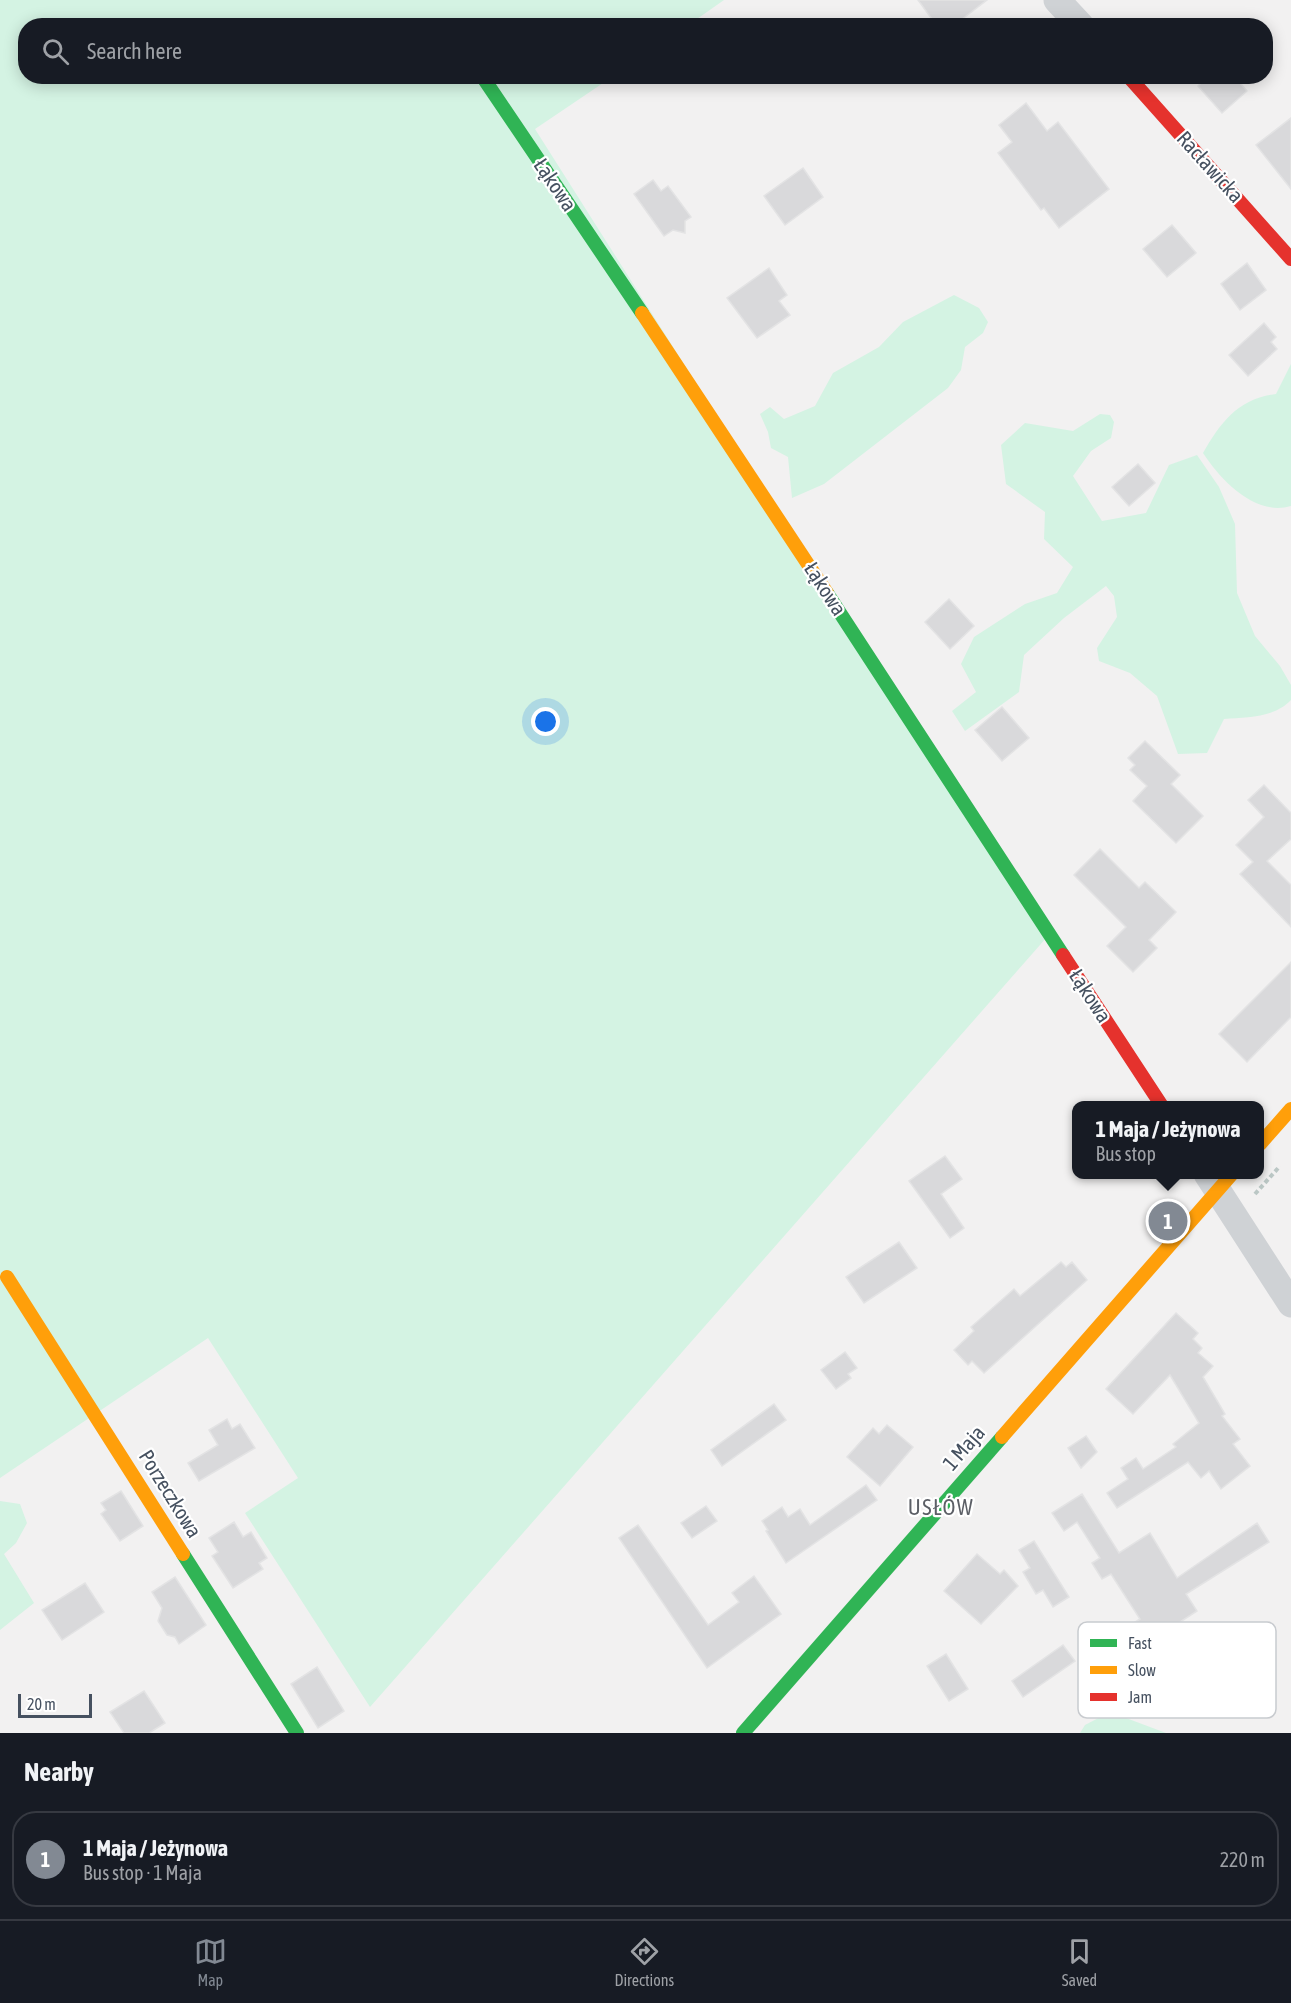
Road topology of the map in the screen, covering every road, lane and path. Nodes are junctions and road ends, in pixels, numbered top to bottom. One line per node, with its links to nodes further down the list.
1 (1057, 0): 2 (street)
2 (1074, 18)
3 (487, 84): 6 (street, Łąkowa)
4 (1135, 84): 5 (street, Racławicka)
5 (1291, 259)
6 (1159, 1101)
7 (1291, 1109): 8 (street)
8 (1264, 1139)
9 (1286, 1161): 11 (path)
10 (1219, 1180): 11 (street); 15 (street, 1 Maja)
11 (1234, 1217): 13 (street)
12 (7, 1277): 14 (street, Porzeczkowa)
13 (1291, 1304)
14 (297, 1733)
15 (743, 1733)

